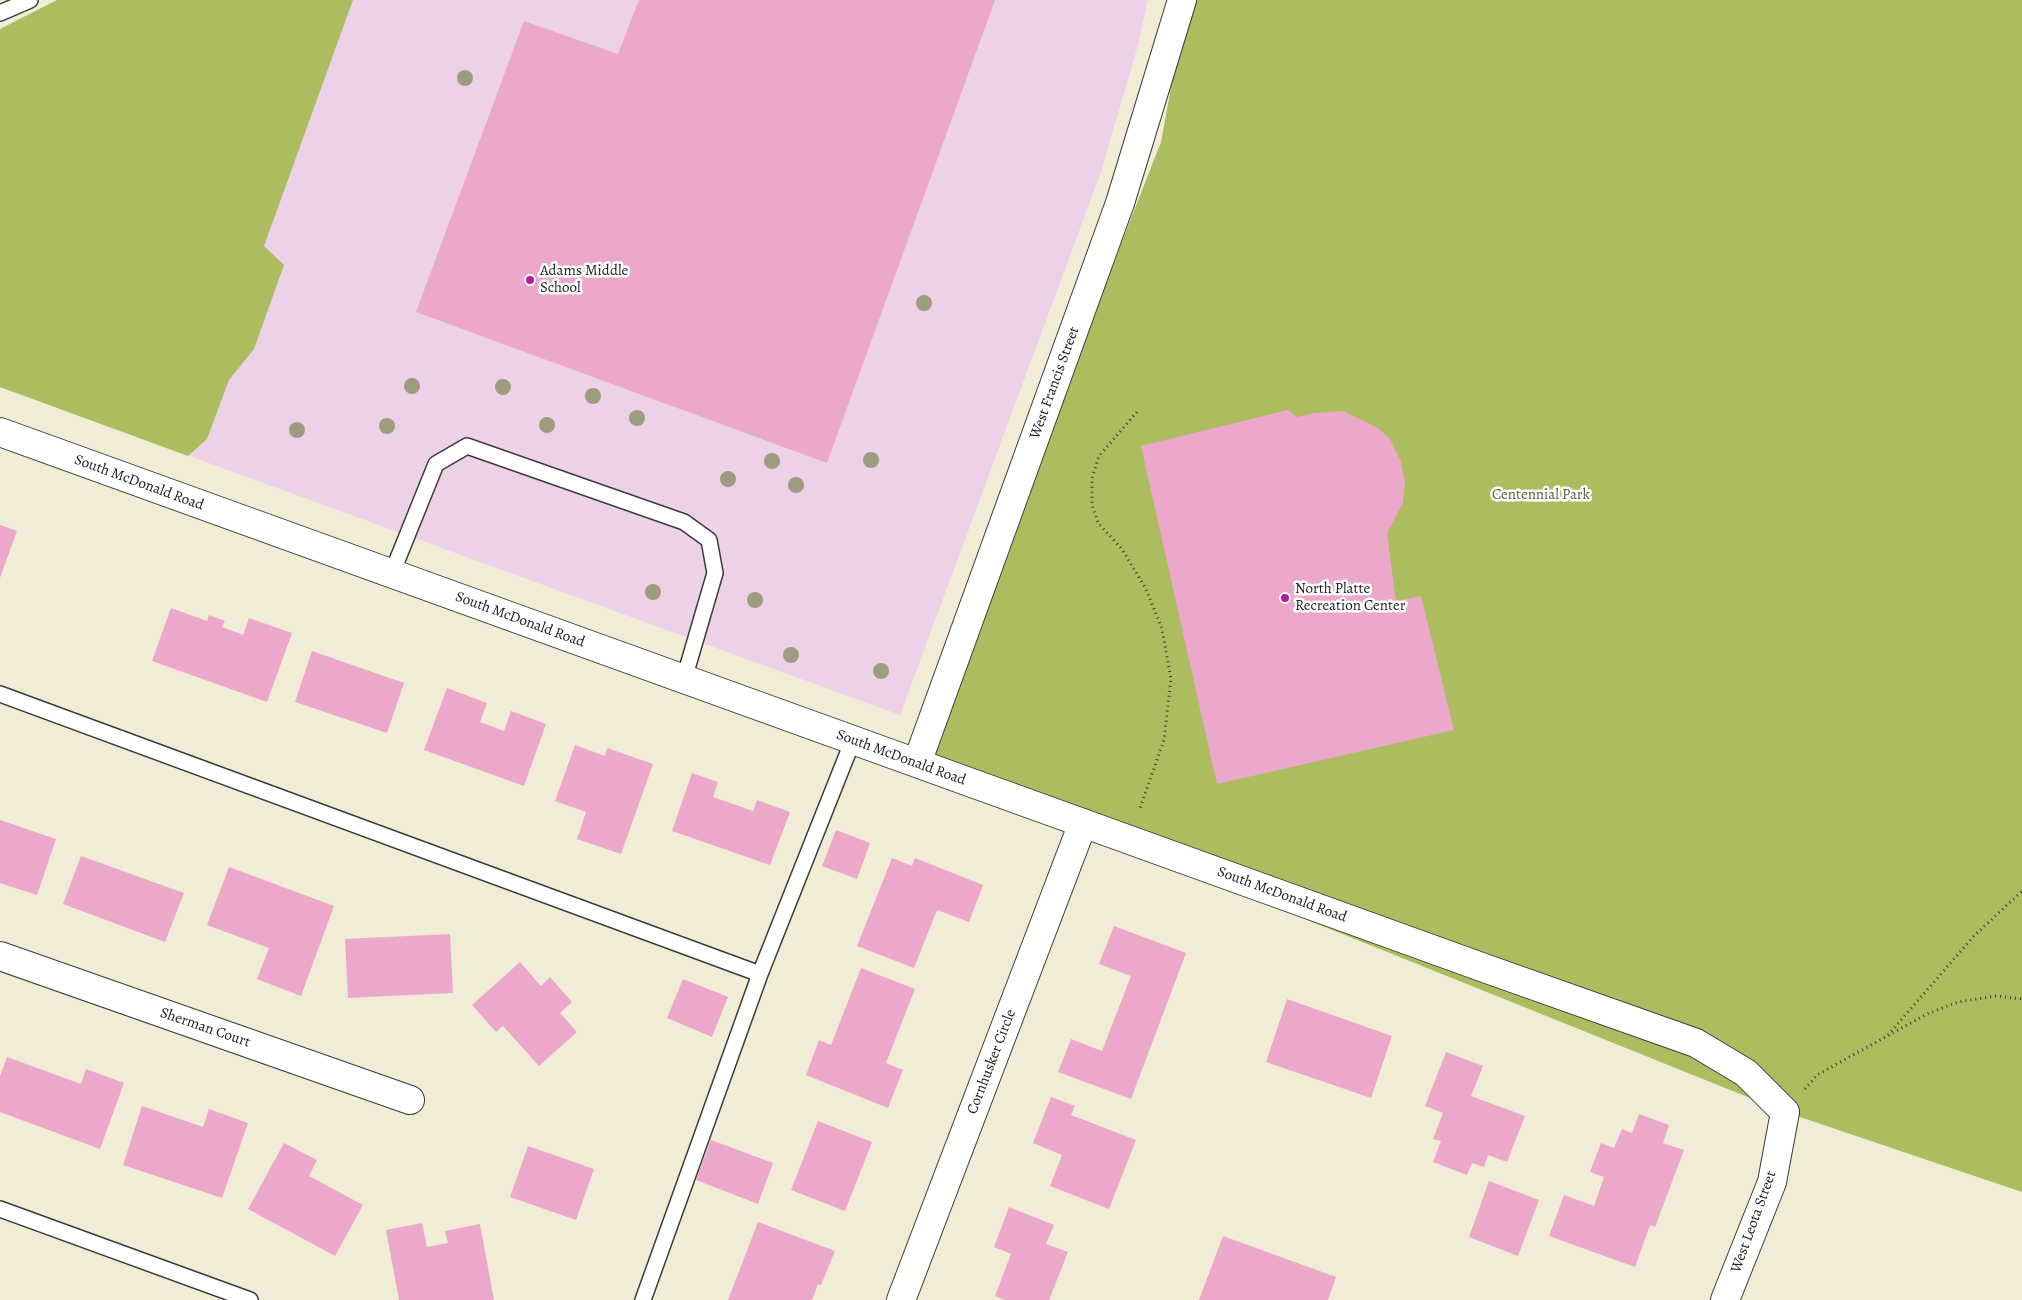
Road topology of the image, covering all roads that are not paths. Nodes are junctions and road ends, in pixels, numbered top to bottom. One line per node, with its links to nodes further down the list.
1 (30, 0): 3 (lane)
2 (1182, 0): 9 (street, West Francis Street)
3 (0, 14)
4 (0, 432): 5 (street, South McDonald Road)
5 (392, 573): 6 (street, South McDonald Road); 6 (lane)
6 (684, 680): 8 (street, South McDonald Road)
7 (0, 694): 12 (lane)
8 (853, 740): 9 (street, South McDonald Road); 12 (lane)
9 (918, 763): 10 (street, South McDonald Road)
10 (1084, 823): 14 (street, South McDonald Road); 18 (street, Cornhusker Circle)
11 (0, 956): 13 (street, Sherman Court)
12 (760, 974): 17 (lane)
13 (410, 1100)
14 (1785, 1112): 19 (street, West Leota Street)
15 (0, 1209): 16 (lane)
16 (250, 1300)
17 (643, 1300)
18 (901, 1300)
19 (1725, 1300)

